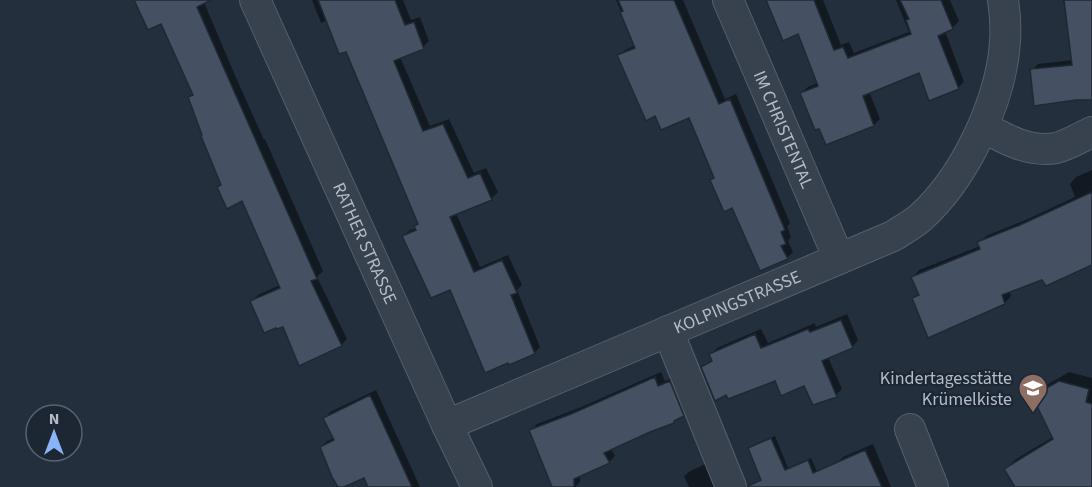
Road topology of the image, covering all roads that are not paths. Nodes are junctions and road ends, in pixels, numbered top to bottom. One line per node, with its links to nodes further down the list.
1 (255, 0): 8 (street, RATHER STRASSE)
2 (728, 0): 6 (street, IM CHRISTENTAL)
3 (1003, 0): 4 (street, KOLPINGSTRASSE)
4 (983, 127): 5 (street); 6 (street, KOLPINGSTRASSE)
5 (1092, 132)
6 (840, 259): 7 (street, KOLPINGSTRASSE)
7 (669, 330): 8 (street, KOLPINGSTRASSE); 11 (street)
8 (447, 425): 10 (street, RATHER STRASSE)
9 (910, 429): 12 (street)
10 (477, 487)
11 (731, 487)
12 (933, 487)

